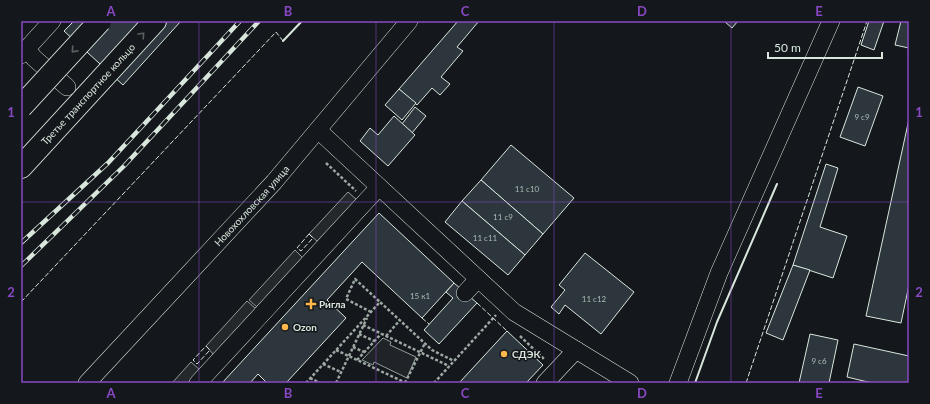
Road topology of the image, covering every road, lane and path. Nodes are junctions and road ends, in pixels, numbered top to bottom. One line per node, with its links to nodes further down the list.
1 (52, 21): 6 (street)
2 (100, 21): 8 (main road, one-way to 8, bridge)
3 (155, 21): 11 (main road, Третье транспортное кольцо, one-way to 3)
4 (409, 21): 9 (street, Новохохловская улица)
5 (831, 21): 48 (street)
6 (24, 52): 7 (street)
7 (67, 87)
8 (21, 108)
9 (318, 130): 12 (street); 39 (street, Новохохловская улица)
10 (326, 163): 13 (path)
11 (21, 167)
12 (379, 187): 13 (street); 14 (street)
13 (366, 200): 40 (street)
14 (482, 282): 15 (street); 17 (street)
15 (469, 296)
16 (380, 302): 18 (path); 18 (path); 20 (path)
17 (506, 305): 29 (street); 34 (path)
18 (371, 312): 19 (path)
19 (368, 315): 21 (path); 28 (path)
20 (400, 320): 24 (path); 26 (path)
21 (363, 325): 22 (path); 23 (path)
22 (359, 334): 25 (path); 27 (path)
23 (381, 334): 24 (path); 25 (path)
24 (386, 336): 31 (path)
25 (374, 341): 30 (path)
26 (425, 343): 31 (path); 34 (path)
27 (353, 347): 30 (path); 32 (path)
28 (336, 350): 32 (path); 35 (path)
29 (576, 350): 46 (street); 47 (street)
30 (364, 352): 33 (path)
31 (420, 352): 36 (path); 44 (path)
32 (349, 356): 33 (path); 37 (path)
33 (357, 360): 44 (path)
34 (454, 361): 36 (path)
35 (323, 364): 37 (path); 38 (path)
36 (449, 366): 45 (path)
37 (341, 372): 43 (path)
38 (310, 378): 41 (path); 42 (path)
39 (87, 383)
40 (198, 383)
41 (306, 383)
42 (320, 383)
43 (336, 383)
44 (406, 383)
45 (434, 383)
46 (545, 383)
47 (630, 383)
48 (678, 383)

